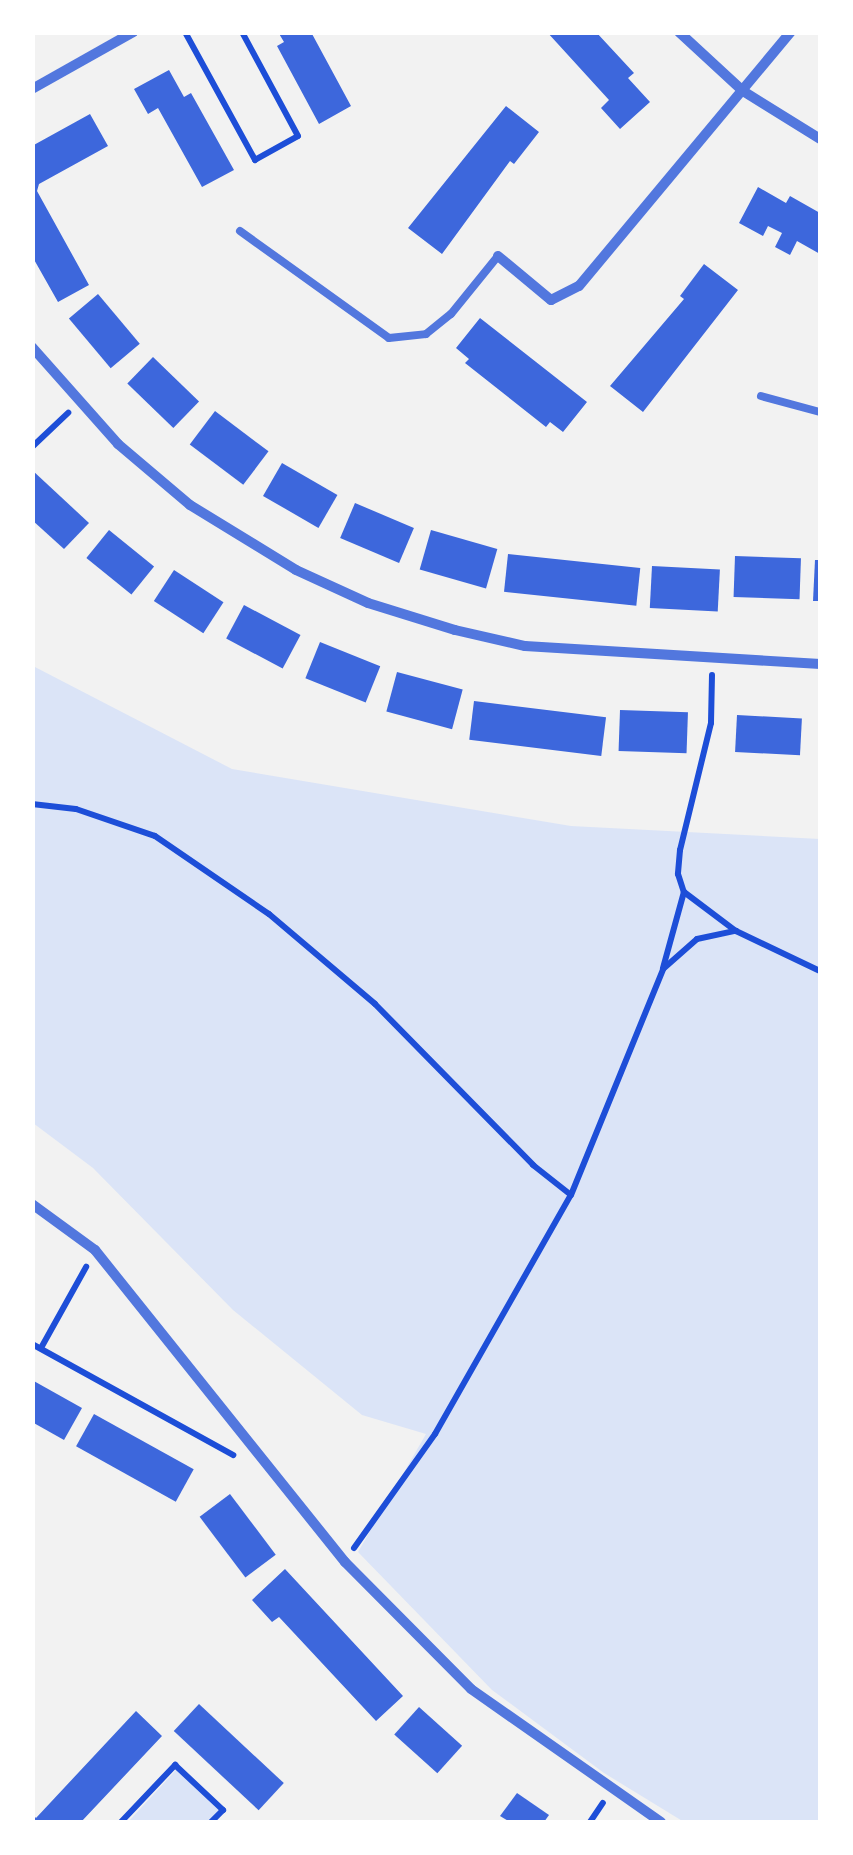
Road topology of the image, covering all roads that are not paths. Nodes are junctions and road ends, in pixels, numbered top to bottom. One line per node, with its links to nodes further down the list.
1 (134, 32): 4 (street)
2 (679, 32): 5 (street)
3 (790, 32): 5 (street)
4 (32, 89)
5 (743, 90): 6 (street); 8 (street)
6 (820, 139)
7 (240, 232): 8 (lane)
8 (498, 256)
9 (32, 347): 12 (street)
10 (761, 396): 11 (lane)
11 (820, 412)
12 (820, 664)
13 (32, 1204): 14 (street)
14 (661, 1822)

